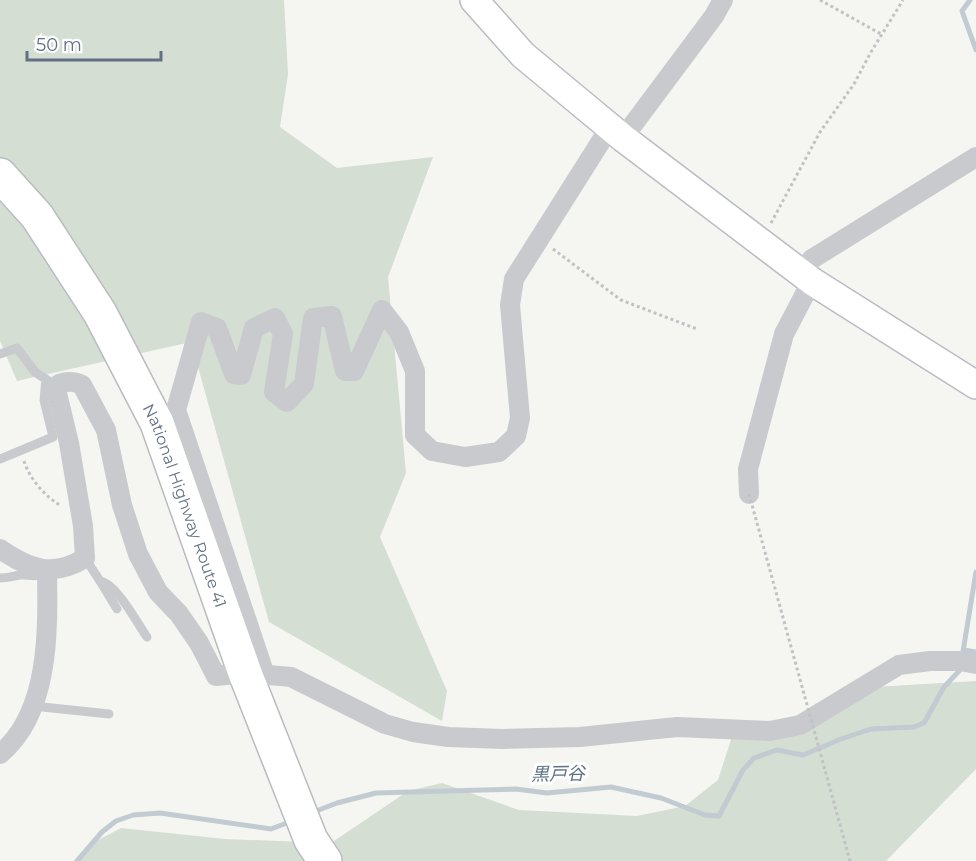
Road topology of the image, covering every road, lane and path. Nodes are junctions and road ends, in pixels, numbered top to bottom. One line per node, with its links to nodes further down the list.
1 (474, 0): 6 (street)
2 (723, 0): 6 (street)
3 (820, 0): 5 (path)
4 (903, 0): 5 (path)
5 (882, 34): 10 (path)
6 (617, 133): 9 (street); 10 (street)
7 (976, 157): 11 (street)
8 (0, 175): 28 (highway, National Highway Route 41)
9 (537, 240): 12 (path); 28 (street)
10 (761, 243): 11 (street)
11 (807, 277): 15 (street); 18 (street)
12 (697, 329)
13 (0, 354): 14 (lane)
14 (51, 383): 16 (lane); 19 (street); 28 (street)
15 (976, 385)
16 (20, 451): 17 (lane); 19 (path)
17 (0, 459)
18 (749, 494): 33 (path, bridge)
19 (82, 521): 21 (street)
20 (0, 549): 22 (street)
21 (85, 558): 22 (street); 24 (lane)
22 (46, 571): 23 (lane); 29 (street)
23 (0, 578)
24 (100, 581): 25 (lane); 26 (lane)
25 (117, 609)
26 (147, 637)
27 (976, 664): 28 (street)
28 (255, 674): 32 (highway, National Highway Route 41)
29 (33, 706): 30 (lane); 31 (street)
30 (109, 714)
31 (0, 754)
32 (318, 850)
33 (850, 861)

